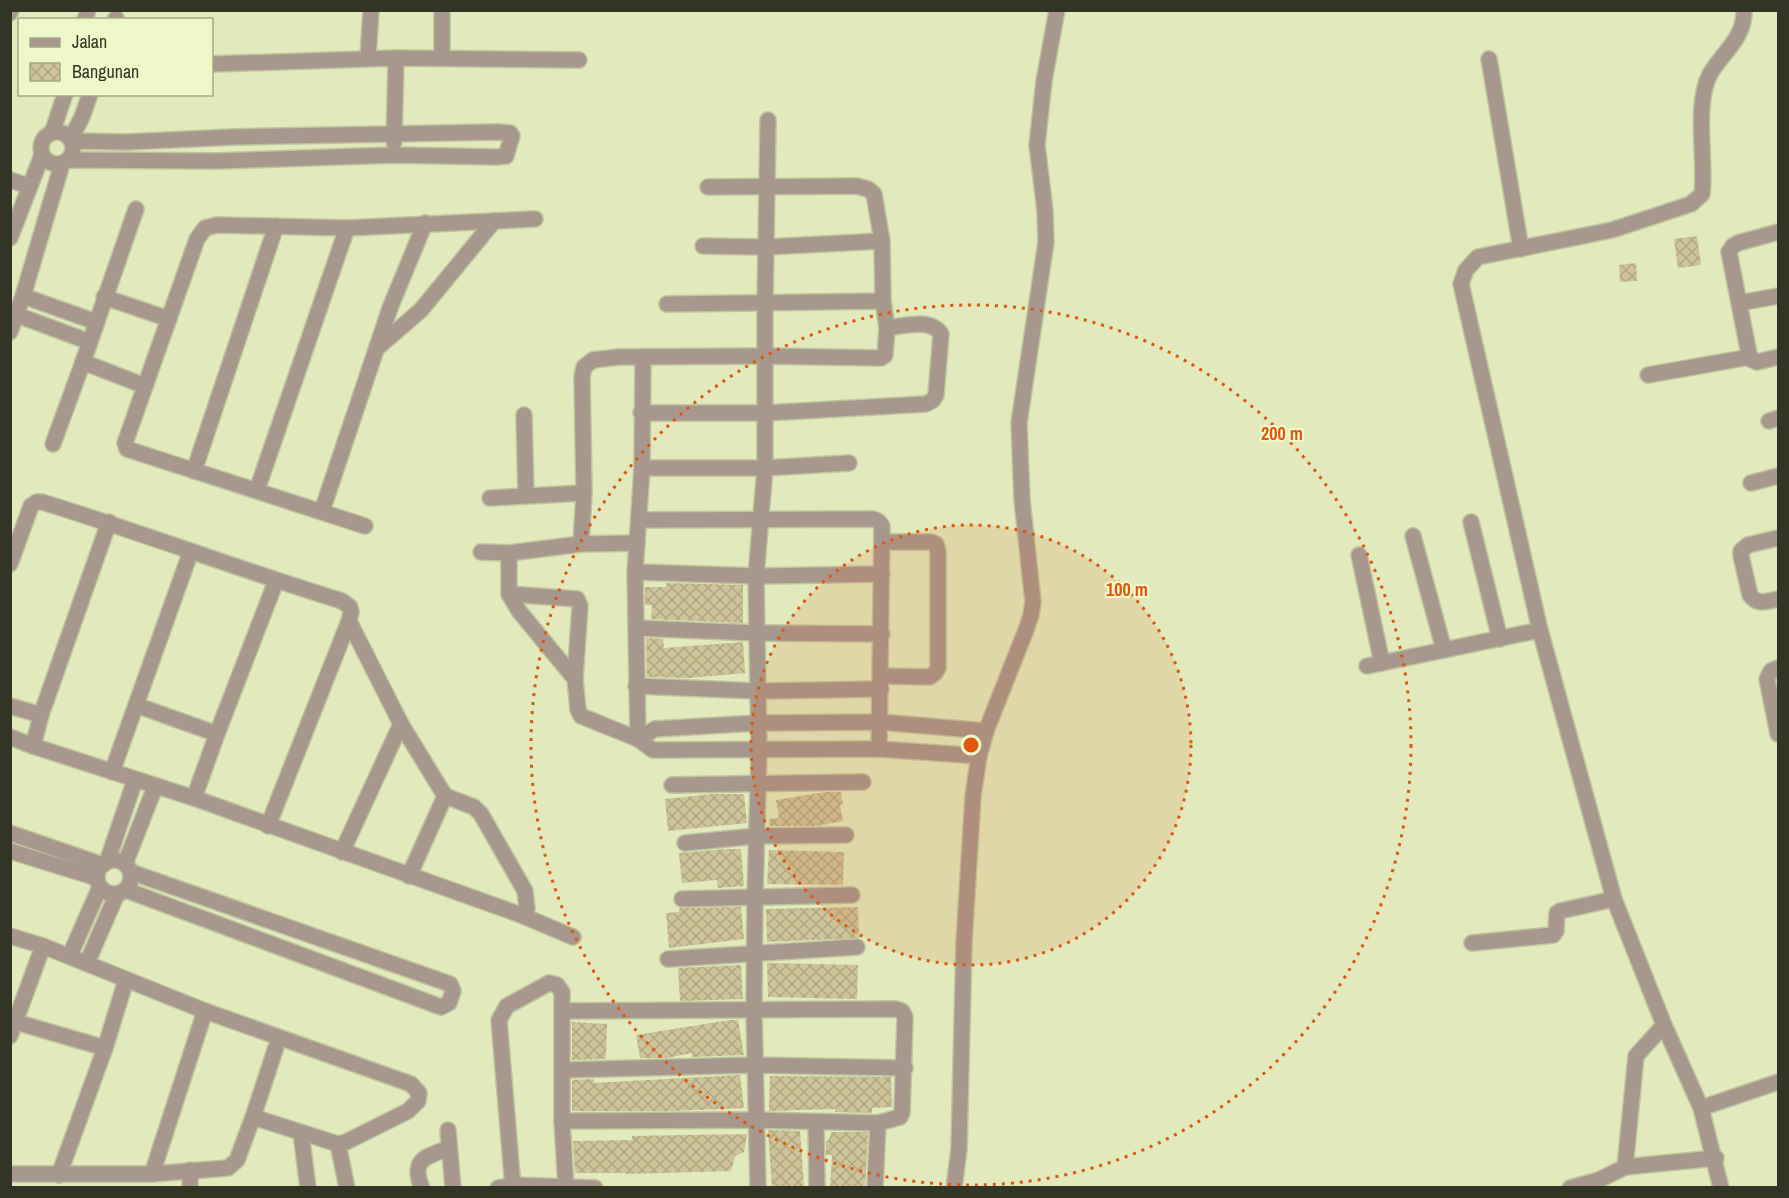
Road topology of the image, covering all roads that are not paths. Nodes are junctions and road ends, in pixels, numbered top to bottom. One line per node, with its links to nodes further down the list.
1 (371, 10): 5 (street)
2 (442, 10): 6 (street)
3 (1057, 10): 112 (street)
4 (1744, 10): 35 (street)
5 (368, 57): 7 (street); 10 (street)
6 (441, 57): 7 (street); 9 (street)
7 (396, 58): 15 (street)
8 (1489, 59): 35 (street)
9 (579, 60)
10 (213, 64)
11 (64, 96): 14 (street)
12 (89, 96): 16 (street)
13 (768, 120): 23 (street)
14 (52, 132): 16 (street); 17 (street)
15 (394, 134): 16 (street); 18 (street); 18 (street)
16 (72, 140): 19 (street)
17 (42, 155): 19 (street); 21 (street)
18 (394, 155): 19 (street)
19 (65, 162): 36 (street)
20 (10, 180): 21 (street)
21 (29, 186): 31 (street)
22 (708, 187): 23 (street)
23 (767, 187): 32 (street); 34 (street)
24 (135, 209): 37 (street)
25 (535, 219): 26 (street)
26 (494, 221): 27 (street); 49 (street)
27 (425, 224): 29 (street); 49 (street)
28 (276, 226): 29 (street); 44 (street); 64 (street)
29 (347, 228): 67 (street)
30 (1779, 232): 41 (street)
31 (10, 238)
32 (882, 240): 34 (street); 39 (street)
33 (703, 246): 34 (street)
34 (766, 247): 40 (street)
35 (1521, 249): 95 (street)
36 (23, 296): 43 (street); 45 (street)
37 (104, 297): 44 (street); 45 (street)
38 (1779, 297): 41 (street)
39 (883, 301): 40 (street); 46 (street)
40 (765, 303): 42 (street); 50 (street)
41 (1739, 303): 52 (street)
42 (667, 304)
43 (17, 315): 47 (street); 48 (street)
44 (169, 320): 56 (street)
45 (96, 322): 48 (street)
46 (887, 328): 50 (street); 58 (street)
47 (10, 332)
48 (90, 342): 54 (street)
49 (377, 348): 71 (street)
50 (765, 356): 51 (street); 58 (street)
51 (643, 357): 57 (street); 68 (street)
52 (1750, 357): 53 (street); 55 (street)
53 (1779, 357)
54 (83, 362): 56 (street); 60 (street)
55 (1648, 375)
56 (145, 386): 64 (street)
57 (641, 412): 58 (street); 62 (street)
58 (765, 413): 63 (street)
59 (524, 415): 69 (street)
60 (54, 444)
61 (849, 463): 63 (street)
62 (642, 468): 63 (street); 73 (street)
63 (765, 468): 72 (street)
64 (194, 471): 67 (street)
65 (1779, 476): 66 (street)
66 (1751, 483)
67 (257, 490): 71 (street)
68 (584, 493): 69 (street); 81 (street)
69 (526, 495): 70 (street)
70 (490, 498)
71 (322, 511): 76 (street)
72 (760, 519): 73 (street); 79 (street); 89 (street)
73 (639, 520): 80 (street)
74 (109, 522): 82 (street); 86 (street); 107 (street)
75 (1472, 522): 98 (street)
76 (365, 526)
77 (1413, 536): 99 (street)
78 (1779, 538): 92 (street)
79 (882, 542): 88 (street); 102 (street)
80 (637, 543): 81 (street); 87 (street)
81 (581, 544): 84 (street)
82 (190, 551): 90 (street); 105 (street)
83 (481, 552): 84 (street)
84 (509, 553): 91 (street)
85 (1359, 555): 99 (street)
86 (10, 564)
87 (635, 572): 89 (street); 94 (street)
88 (882, 574): 89 (street); 97 (street)
89 (756, 576): 96 (street)
90 (276, 581): 93 (street); 113 (street)
91 (509, 594): 101 (street); 101 (street)
92 (1779, 599)
93 (349, 621): 110 (street); 128 (street)
94 (636, 628): 96 (street); 103 (street)
95 (1540, 630): 98 (street); 142 (street)
96 (756, 633): 97 (street); 104 (street)
97 (882, 634): 102 (street)
98 (1500, 639): 99 (street)
99 (1444, 650)
100 (1779, 668): 111 (street)
101 (575, 679): 115 (street)
102 (881, 683): 104 (street); 108 (street)
103 (636, 686): 104 (street); 115 (street)
104 (758, 691): 109 (street)
105 (136, 705): 113 (street); 120 (street)
106 (10, 706): 107 (street)
107 (41, 715): 116 (street)
108 (880, 722): 109 (street); 112 (street); 117 (street)
109 (757, 723): 115 (street); 118 (street)
110 (401, 724): 126 (street); 134 (street)
111 (1778, 727)
112 (986, 731): 119 (street)
113 (217, 734): 127 (street)
114 (10, 737): 116 (street)
115 (638, 739): 118 (street)
116 (33, 746): 120 (street)
117 (879, 749): 118 (street); 119 (street)
118 (759, 750): 123 (street)
119 (979, 756): 192 (street)
120 (112, 772): 121 (street)
121 (135, 780): 125 (street); 136 (street)
122 (863, 782): 123 (street)
123 (758, 783): 124 (street); 131 (street)
124 (672, 785)
125 (155, 787): 127 (street); 135 (street)
126 (445, 796): 137 (street); 143 (street)
127 (194, 798): 128 (street)
128 (268, 826): 134 (street)
129 (10, 833): 136 (street)
130 (846, 835): 131 (street)
131 (756, 836): 132 (street); 140 (street)
132 (685, 843)
133 (10, 851): 136 (street)
134 (342, 852): 137 (street)
135 (128, 868): 136 (street); 138 (street); 138 (street)
136 (102, 873): 138 (street); 150 (street)
137 (410, 876): 143 (street)
138 (122, 892): 152 (street)
139 (852, 895): 140 (street)
140 (754, 896): 141 (street); 149 (street)
141 (682, 899)
142 (1614, 899): 146 (street); 157 (street)
143 (521, 915): 145 (street)
144 (10, 936): 147 (street)
145 (573, 937)
146 (1472, 944)
147 (43, 946): 150 (street); 158 (street)
148 (857, 947): 149 (street)
149 (754, 952): 151 (street); 154 (street)
150 (70, 955): 152 (street)
151 (668, 959)
152 (87, 963): 153 (street)
153 (126, 980): 155 (street); 160 (street)
154 (754, 1010): 156 (street); 161 (street); 162 (street)
155 (205, 1011): 159 (street); 179 (street)
156 (562, 1011): 163 (street); 181 (street)
157 (1664, 1025): 165 (street); 176 (street)
158 (13, 1029): 160 (street)
159 (279, 1038): 166 (street); 173 (street)
160 (105, 1048): 180 (street)
161 (755, 1065): 162 (street); 163 (street); 167 (street)
162 (905, 1068): 170 (street)
163 (562, 1070): 168 (street)
164 (1779, 1082): 165 (street)
165 (1701, 1108): 175 (street)
166 (254, 1118): 172 (street); 177 (street)
167 (756, 1119): 168 (street); 169 (street); 189 (street)
168 (562, 1121): 182 (street)
169 (816, 1122): 170 (street); 190 (street)
170 (878, 1123): 191 (street)
171 (448, 1130): 174 (street)
172 (301, 1133): 173 (street); 184 (street)
173 (338, 1144): 185 (street)
174 (449, 1148): 186 (street); 187 (street)
175 (1716, 1158): 176 (street); 194 (street)
176 (1625, 1167): 193 (street)
177 (190, 1170): 179 (street); 183 (street)
178 (10, 1174): 180 (street)
179 (152, 1174): 180 (street)
180 (59, 1175)
181 (508, 1187): 182 (street)
182 (566, 1187): 188 (street)
183 (190, 1188)
184 (308, 1188)
185 (347, 1188)
186 (422, 1188)
187 (453, 1188)
188 (595, 1188)
189 (758, 1188)
190 (817, 1188)
191 (875, 1188)
192 (954, 1188)
193 (1570, 1188)
194 (1721, 1188)

